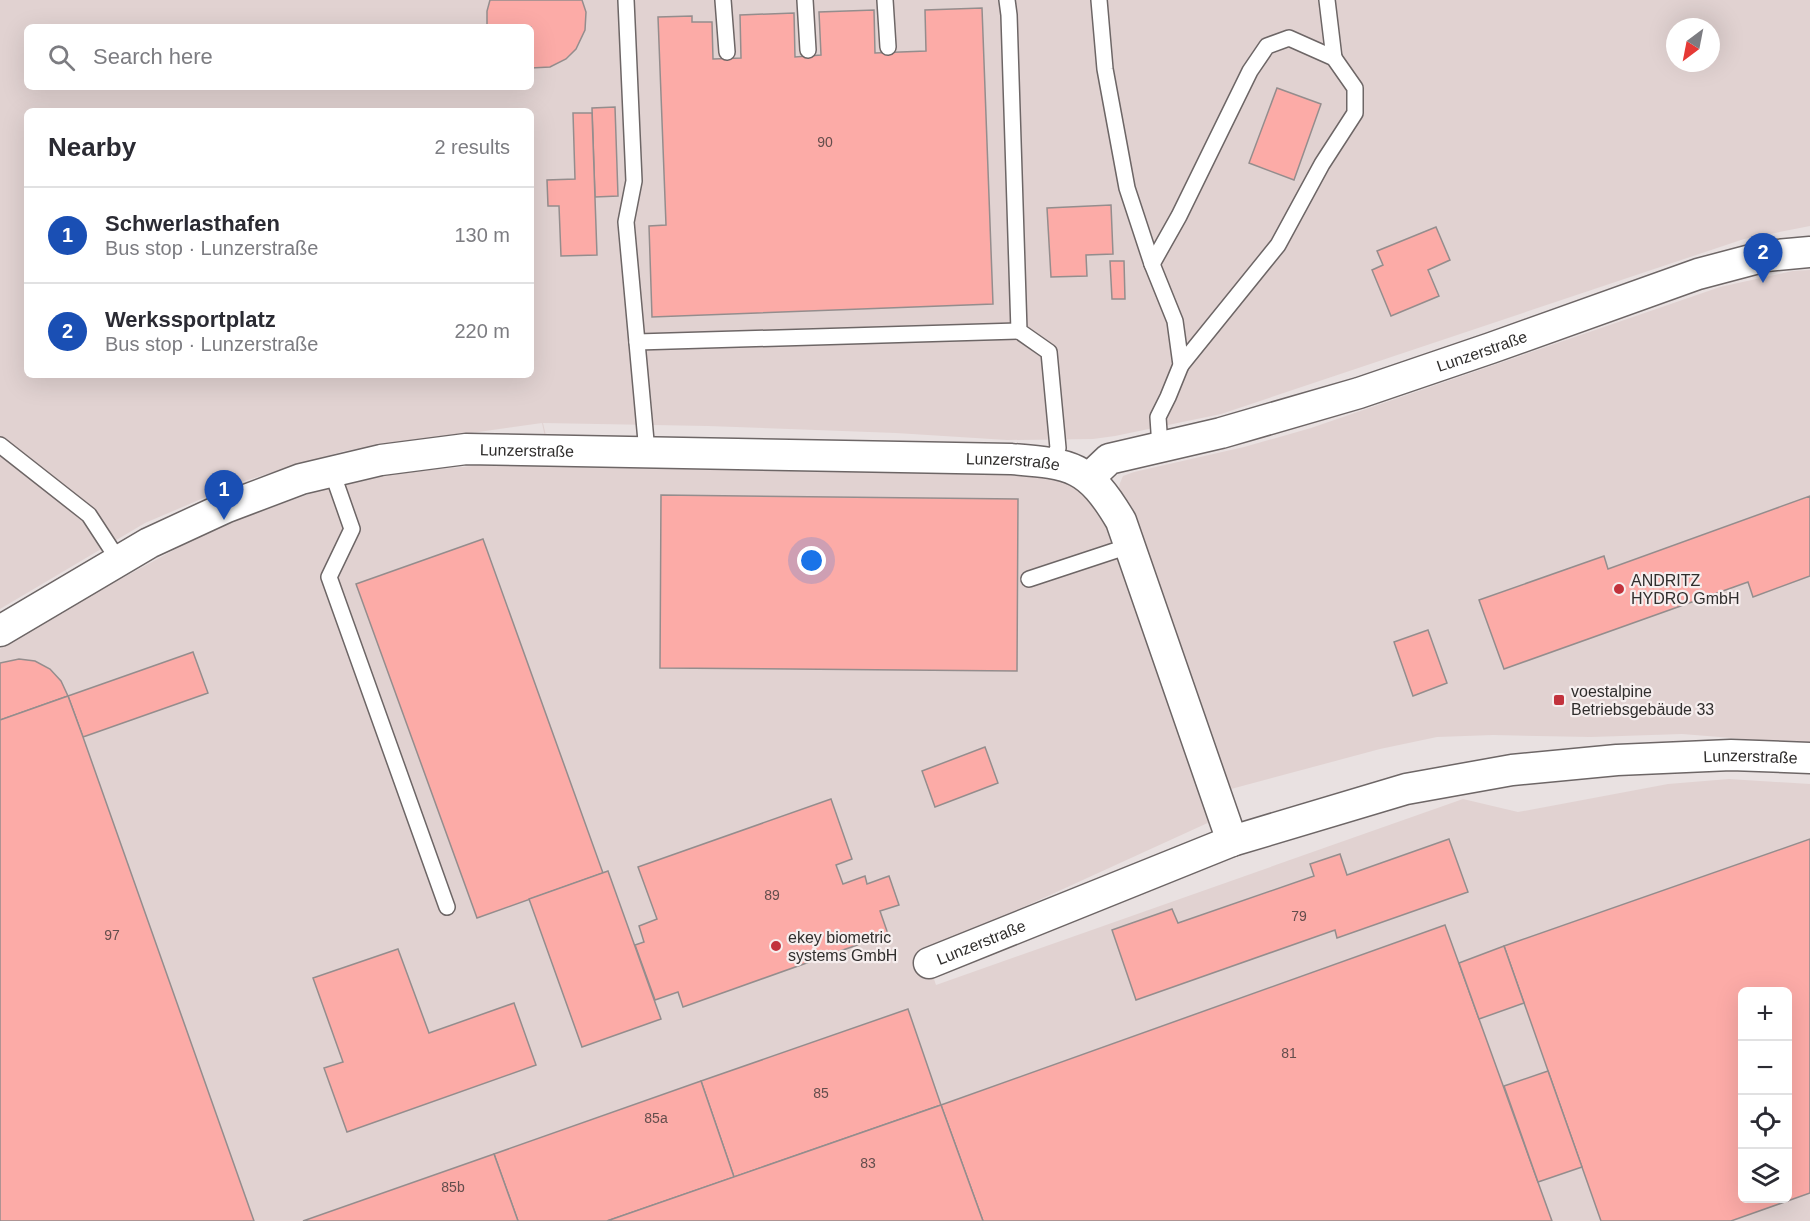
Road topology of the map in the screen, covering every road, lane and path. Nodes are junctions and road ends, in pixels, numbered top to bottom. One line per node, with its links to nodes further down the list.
1 (626, 0): 15 (lane)
2 (723, 0): 10 (lane)
3 (805, 0): 9 (lane)
4 (885, 0): 8 (lane)
5 (1007, 0): 14 (lane)
6 (1099, 0): 13 (lane)
7 (1327, 0): 11 (lane)
8 (888, 47)
9 (808, 50)
10 (727, 52)
11 (1334, 58): 13 (lane); 16 (lane)
12 (1810, 252): 18 (street, Lunzerstraße)
13 (1152, 264): 16 (lane)
14 (1019, 331): 15 (lane); 20 (lane)
15 (637, 342): 19 (lane)
16 (1181, 365): 18 (lane)
17 (0, 445): 24 (lane)
18 (1160, 447): 22 (street, Lunzerstraße)
19 (647, 452): 20 (street, Lunzerstraße); 21 (street, Lunzerstraße)
20 (1051, 462): 22 (street, Lunzerstraße)
21 (332, 472): 24 (street, Lunzerstraße); 29 (lane)
22 (1089, 478): 23 (street, Lunzerstraße)
23 (1129, 546): 25 (lane); 28 (street, Lunzerstraße)
24 (119, 561): 26 (street, Lunzerstraße)
25 (1029, 579)
26 (0, 631)
27 (1810, 758): 28 (street, Lunzerstraße)
28 (1232, 841): 30 (street, Lunzerstraße)
29 (447, 907)
30 (929, 963)

